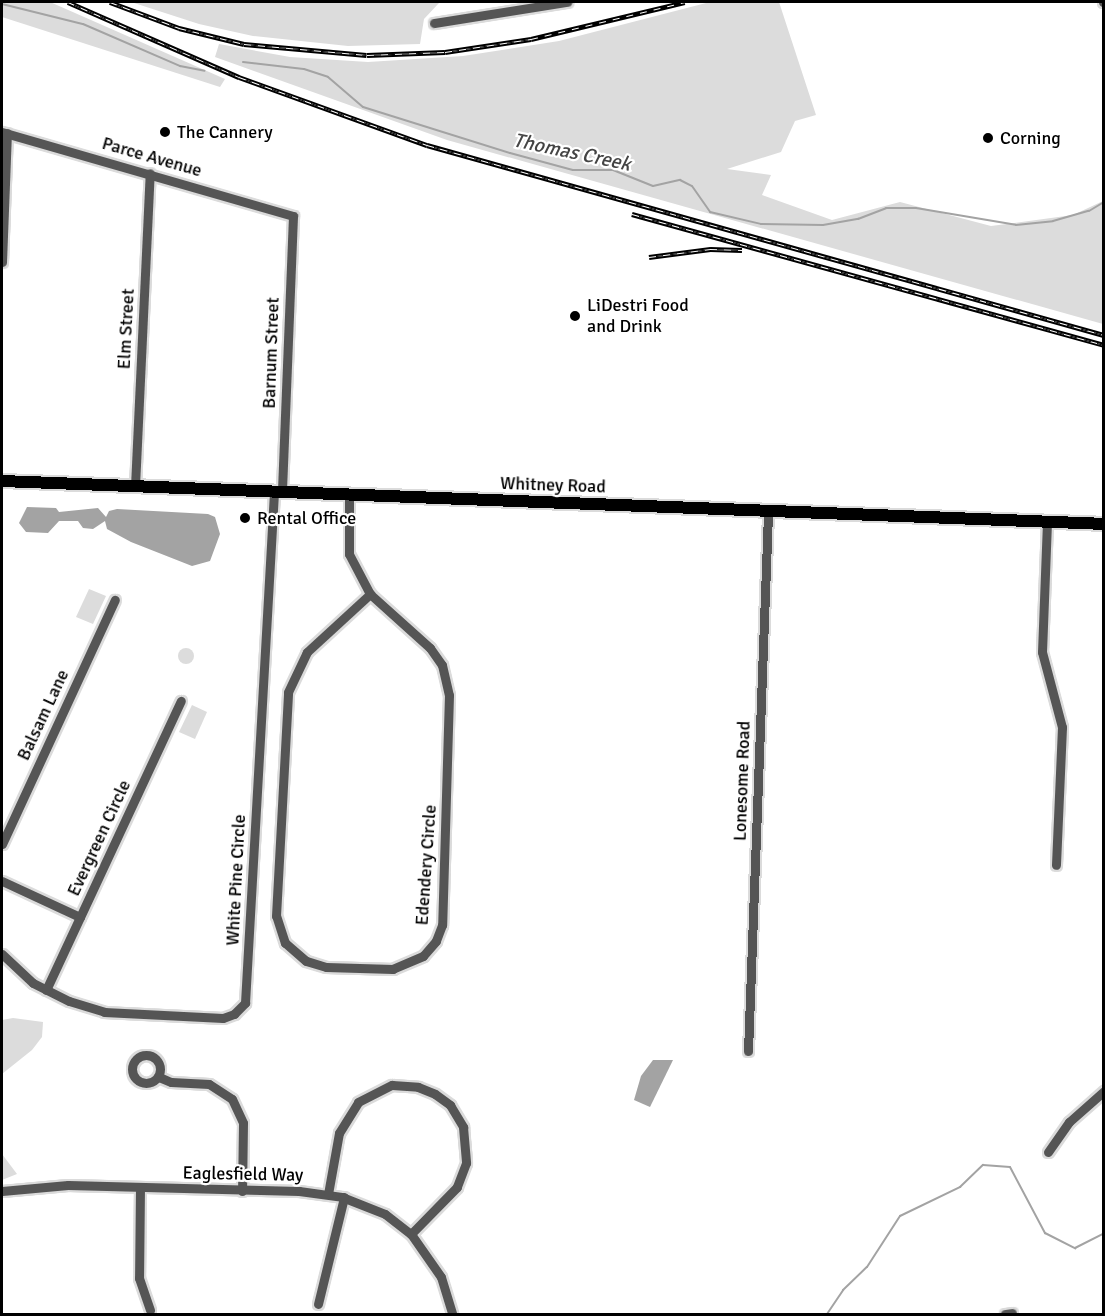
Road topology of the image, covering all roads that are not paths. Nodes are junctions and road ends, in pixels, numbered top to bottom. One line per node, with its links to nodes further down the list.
1 (567, 2): 2 (street)
2 (434, 23)
3 (4, 132): 4 (street, Parce Avenue); 6 (street)
4 (150, 173): 5 (street, Parce Avenue); 8 (street, Elm Street)
5 (292, 216): 9 (street, Barnum Street)
6 (2, 262)
7 (2, 481): 8 (main road, Whitney Road)
8 (135, 486): 9 (main road, Whitney Road)
9 (278, 492): 10 (main road, Whitney Road); 24 (street, White Pine Circle)
10 (349, 495): 11 (main road, Whitney Road); 14 (street, Edendery Circle)
11 (768, 513): 12 (main road, Whitney Road); 25 (street, Lonesome Road)
12 (1047, 522): 13 (main road, Whitney Road); 20 (street)
13 (1104, 524)
14 (370, 594): 14 (street, Edendery Circle)
15 (115, 600): 18 (street, Balsam Lane)
16 (181, 701): 22 (street, Evergreen Circle)
17 (2, 814): 18 (street)
18 (8, 821): 19 (street, Balsam Lane)
19 (2, 844)
20 (1056, 865)
21 (2, 881): 22 (street)
22 (80, 917): 24 (street, Evergreen Circle)
23 (2, 954): 24 (street, White Pine Circle)
24 (46, 990)
25 (748, 1051)
26 (159, 1077): 31 (street)
27 (1104, 1091): 28 (street)
28 (1048, 1152)
29 (140, 1187): 30 (street, Eaglesfield Way); 31 (street, Eaglesfield Way); 36 (street)
30 (2, 1191)
31 (242, 1191): 32 (street, Eaglesfield Way)
32 (328, 1194): 33 (street, Eaglesfield Way); 34 (street)
33 (344, 1197): 34 (street, Eaglesfield Way); 35 (street)
34 (411, 1234): 37 (street, Eaglesfield Way)
35 (318, 1304)
36 (150, 1310)
37 (452, 1314)

